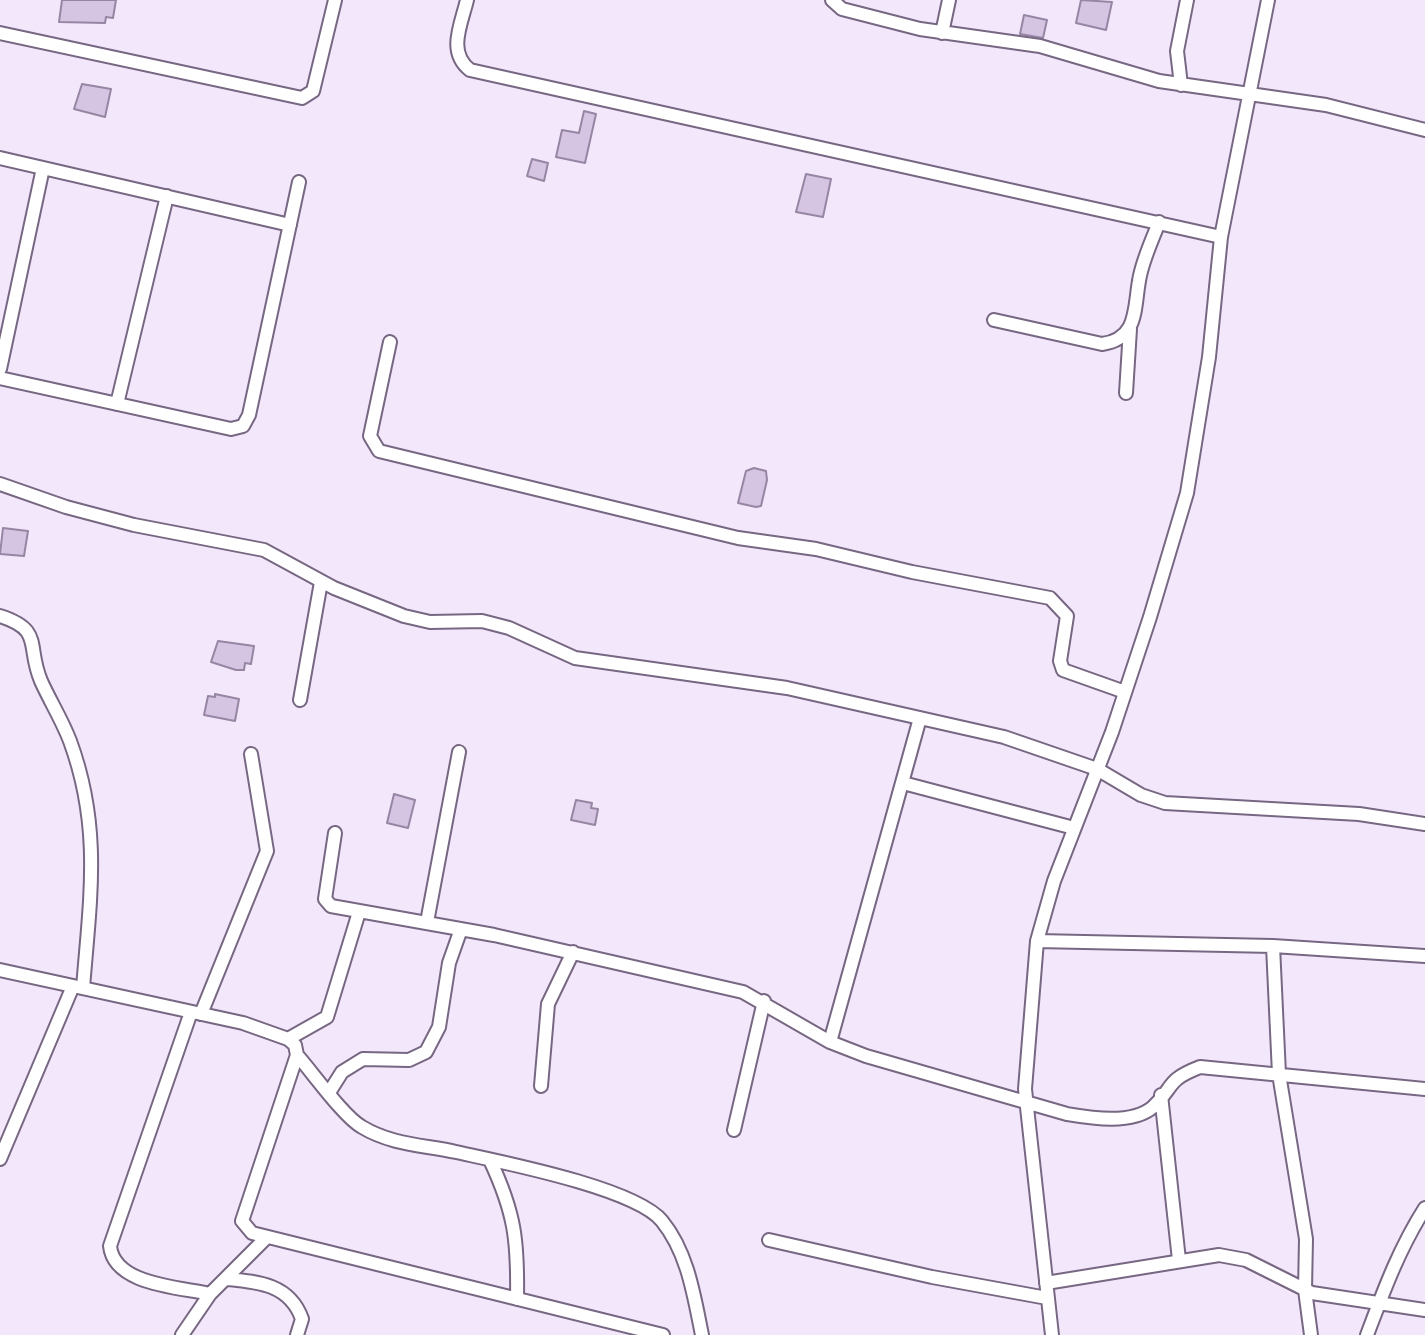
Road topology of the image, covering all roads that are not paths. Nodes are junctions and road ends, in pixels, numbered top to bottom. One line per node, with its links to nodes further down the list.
1 (335, 0): 7 (street)
2 (467, 0): 16 (street)
3 (832, 0): 8 (street)
4 (949, 0): 8 (street)
5 (1187, 0): 9 (street)
6 (1268, 0): 10 (street)
7 (0, 33)
8 (942, 33): 9 (street)
9 (1181, 85): 10 (street)
10 (1249, 94): 11 (street); 18 (street)
11 (1425, 130)
12 (0, 158): 13 (street)
13 (43, 168): 15 (street); 22 (street)
14 (299, 182): 17 (street)
15 (167, 196): 17 (street); 25 (street)
16 (1159, 222): 18 (street); 20 (street)
17 (290, 225): 25 (street)
18 (1221, 237): 29 (street)
19 (994, 320): 20 (street)
20 (1130, 329): 24 (street)
21 (390, 342): 29 (street)
22 (0, 369)
23 (0, 378): 25 (street)
24 (1126, 393)
25 (117, 404)
26 (0, 484): 27 (street)
27 (321, 582): 30 (street); 31 (street)
28 (0, 616): 47 (street)
29 (1125, 692): 34 (street)
30 (300, 700)
31 (920, 718): 34 (street); 35 (street)
32 (459, 752): 40 (street)
33 (251, 754): 49 (street)
34 (1097, 769): 36 (street); 37 (street)
35 (903, 783): 37 (street); 51 (street)
36 (1425, 824)
37 (1074, 828): 42 (street)
38 (335, 833): 39 (street)
39 (359, 912): 40 (street); 50 (street)
40 (427, 922): 41 (street)
41 (461, 929): 44 (street); 56 (street)
42 (1037, 941): 43 (street); 58 (street)
43 (1273, 946): 45 (street); 53 (street)
44 (573, 952): 48 (street); 54 (street)
45 (1425, 956)
46 (0, 970): 47 (street)
47 (78, 987): 49 (street); 60 (street)
48 (764, 1001): 51 (street); 59 (street)
49 (196, 1013): 50 (street); 69 (street)
50 (288, 1039): 52 (street)
51 (830, 1042): 58 (street)
52 (297, 1055): 56 (street); 63 (street)
53 (1279, 1074): 55 (street); 57 (street); 68 (street)
54 (541, 1086)
55 (1425, 1089)
56 (330, 1091): 61 (street)
57 (1161, 1095): 58 (street); 65 (street)
58 (1026, 1102): 67 (street)
59 (734, 1130)
60 (0, 1159)
61 (490, 1160): 71 (street); 78 (street)
62 (1425, 1208): 72 (street)
63 (267, 1237): 66 (street); 71 (street)
64 (769, 1240): 70 (street)
65 (1179, 1260): 67 (street); 68 (street)
66 (228, 1279): 69 (street); 76 (street)
67 (1046, 1283): 70 (street)
68 (1305, 1290): 72 (street); 80 (street)
69 (210, 1294): 75 (street)
70 (1047, 1298): 79 (street)
71 (517, 1299): 74 (street)
72 (1382, 1304): 73 (street); 81 (street)
73 (1425, 1310)
74 (621, 1330): 77 (street)
75 (182, 1335)
76 (297, 1335)
77 (663, 1335)
78 (702, 1335)
79 (1052, 1335)
80 (1311, 1335)
81 (1367, 1335)

